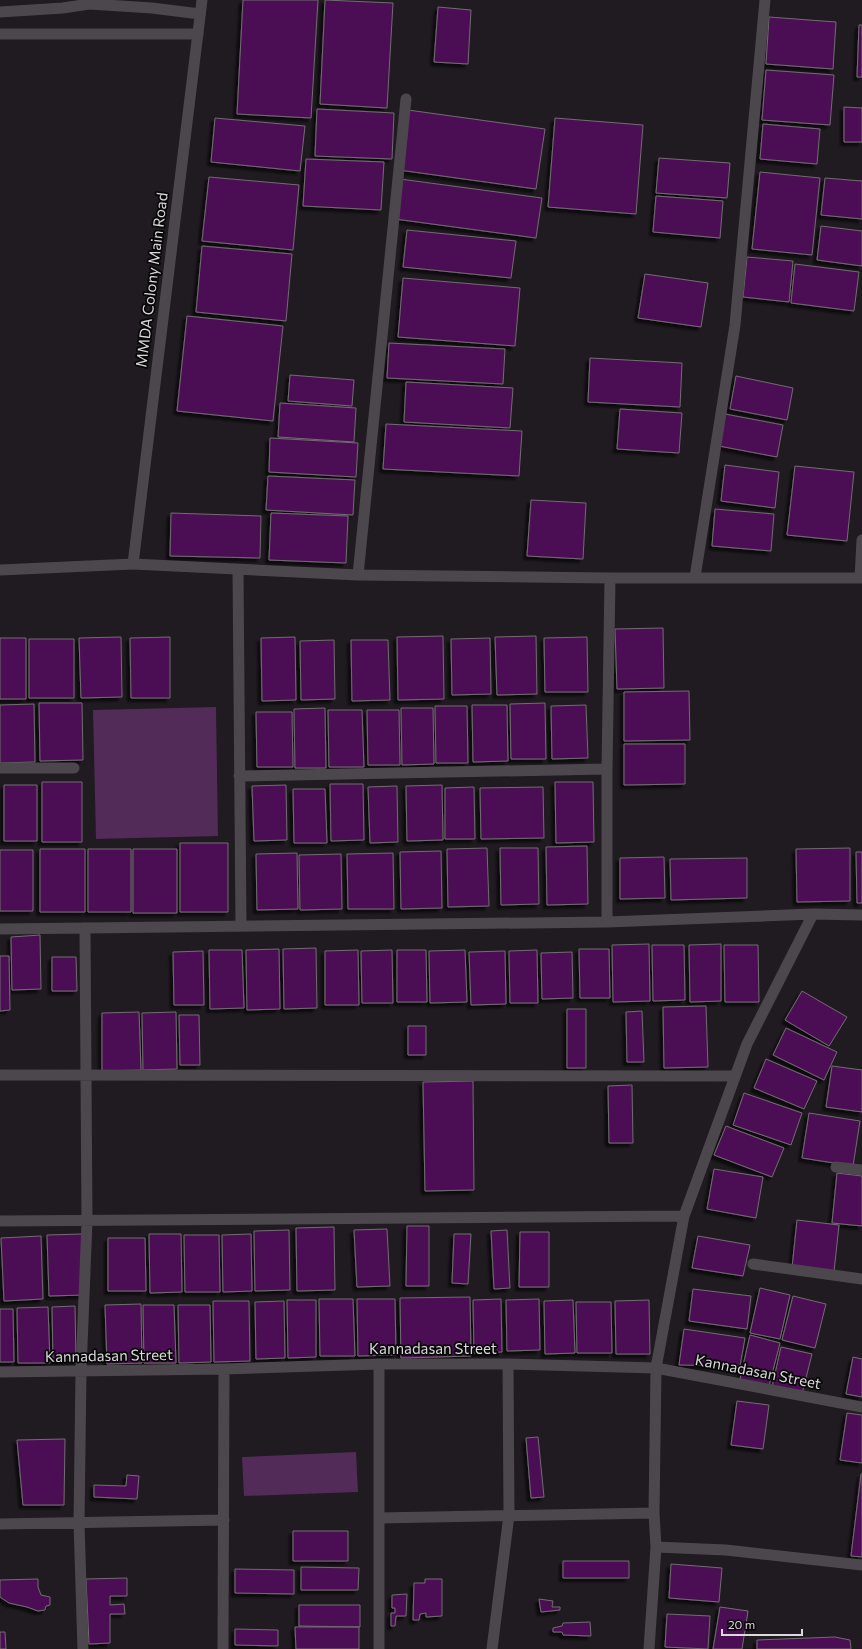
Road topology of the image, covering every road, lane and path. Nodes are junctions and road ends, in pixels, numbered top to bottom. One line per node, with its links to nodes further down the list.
1 (202, 0): 5 (street, MMDA Colony Main Road)
2 (765, 0): 14 (street)
3 (63, 4): 4 (street); 5 (street)
4 (0, 12)
5 (200, 14): 7 (street, MMDA Colony Main Road)
6 (0, 34): 7 (street)
7 (198, 34): 10 (street, MMDA Colony Main Road)
8 (406, 99): 13 (street)
9 (862, 540): 16 (street)
10 (133, 564): 11 (street); 12 (street)
11 (0, 570)
12 (238, 570): 13 (street); 20 (street)
13 (358, 575): 15 (street)
14 (694, 577): 15 (street); 16 (street)
15 (610, 578): 19 (street)
16 (861, 578)
17 (0, 768): 18 (street)
18 (74, 768)
19 (607, 769): 20 (street); 23 (street)
20 (239, 776): 24 (street)
21 (813, 914): 22 (street); 23 (street); 29 (street)
22 (862, 915)
23 (608, 922): 24 (street)
24 (241, 926): 25 (street)
25 (85, 928): 26 (street); 28 (street)
26 (0, 929)
27 (0, 1075): 28 (street)
28 (87, 1075): 29 (street); 34 (street)
29 (735, 1076): 32 (street)
30 (836, 1167): 31 (street)
31 (862, 1170)
32 (684, 1216): 34 (street); 39 (street)
33 (0, 1221): 34 (street)
34 (87, 1221): 41 (street)
35 (753, 1264): 36 (street)
36 (862, 1279)
37 (379, 1364): 38 (street, Kannadasan Street); 40 (street, Kannadasan Street); 46 (street)
38 (508, 1364): 39 (street, Kannadasan Street); 45 (street)
39 (656, 1368): 43 (street, Kannadasan Street); 44 (street)
40 (224, 1369): 41 (street, Kannadasan Street); 47 (street)
41 (81, 1371): 42 (street, Kannadasan Street); 48 (street)
42 (0, 1372)
43 (862, 1407)
44 (654, 1513): 45 (street); 50 (street)
45 (509, 1516): 46 (street); 55 (street)
46 (379, 1518): 54 (street)
47 (224, 1520): 48 (street); 53 (street)
48 (79, 1523): 49 (street); 52 (street)
49 (0, 1524)
50 (656, 1547): 51 (street); 56 (street)
51 (862, 1565)
52 (83, 1649)
53 (223, 1649)
54 (379, 1649)
55 (492, 1649)
56 (649, 1649)

